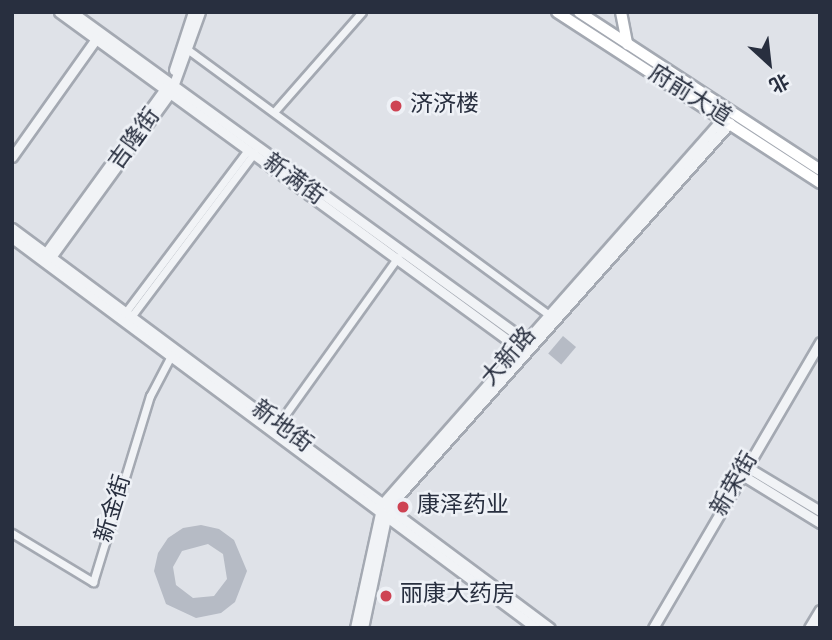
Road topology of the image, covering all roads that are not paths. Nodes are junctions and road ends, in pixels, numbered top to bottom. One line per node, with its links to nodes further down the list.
1 (59, 12): 9 (street, 新满街)
2 (72, 12): 12 (street, 新满街)
3 (193, 12): 12 (street, 吉隆街)
4 (200, 12): 11 (street, 吉隆街)
5 (362, 12): 13 (street)
6 (556, 12): 14 (main road, 府前大道)
7 (579, 12): 10 (main road, 府前大道)
8 (621, 12): 10 (main road)
9 (95, 38): 12 (street, 新满街); 15 (street); 17 (street)
10 (627, 44): 18 (main road, 府前大道)
11 (187, 49): 12 (street, 吉隆街); 13 (street)
12 (171, 87): 16 (street, 新满街); 22 (street, 吉隆街); 26 (street, 新满街)
13 (274, 112): 25 (street)
14 (727, 120): 19 (main road, 府前大道); 25 (street, 大新路); 26 (street, 大新路)
15 (12, 150)
16 (251, 151): 23 (street, 新满街); 24 (street)
17 (12, 157)
18 (820, 170)
19 (820, 183)
20 (12, 228): 22 (street, 新地街)
21 (12, 238): 39 (street, 新地街)
22 (48, 255): 24 (street, 新地街)
23 (398, 257): 29 (street, 新满街); 30 (street)
24 (128, 315): 28 (street, 新地街)
25 (555, 319): 29 (street, 大新路)
26 (526, 341): 32 (street, 大新路)
27 (820, 342): 31 (street, 新荣街)
28 (174, 349): 30 (street, 新地街); 35 (street, 新金街)
29 (525, 353): 32 (street, 大新路)
30 (277, 426): 32 (street, 新地街)
31 (744, 471): 33 (street); 34 (street); 41 (street, 新荣街)
32 (385, 506): 37 (street, 大新路); 38 (street, 大新路); 40 (street, 新地街)
33 (820, 511)
34 (820, 523)
35 (12, 533)
36 (820, 610): 42 (street)
37 (355, 628)
38 (363, 628)
39 (537, 628)
40 (550, 628)
41 (653, 628)
42 (810, 628)

